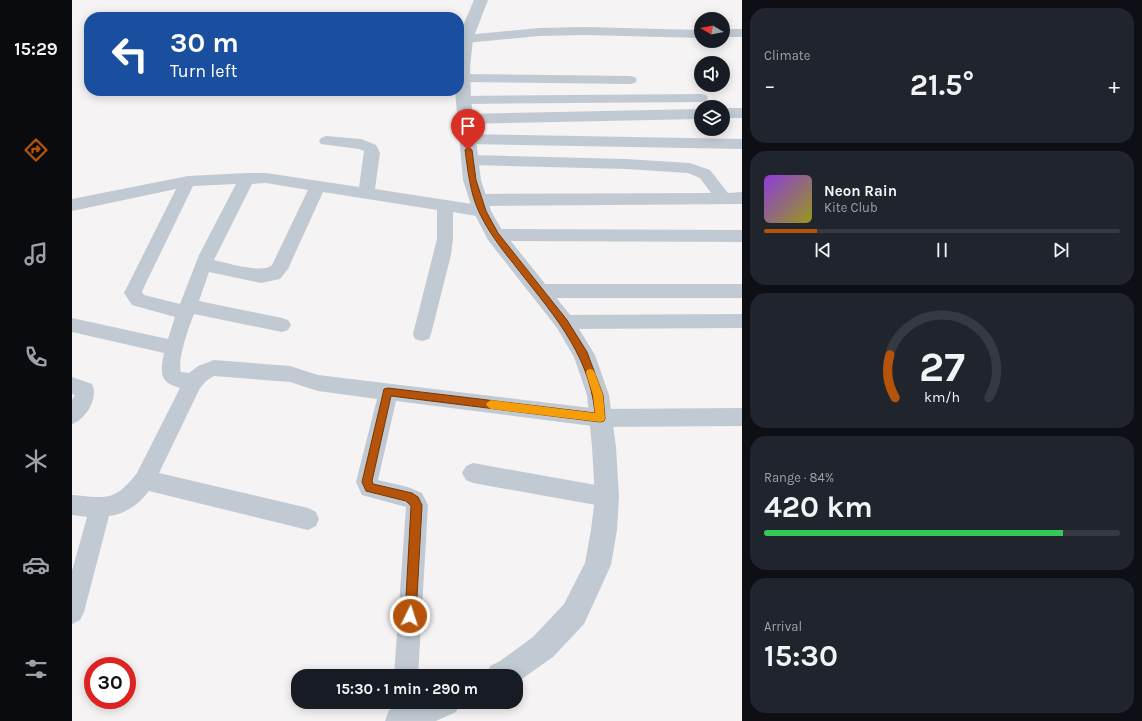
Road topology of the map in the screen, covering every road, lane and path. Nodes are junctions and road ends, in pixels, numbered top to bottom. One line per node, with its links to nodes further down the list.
1 (480, 0): 5 (street)
2 (730, 33): 3 (street)
3 (742, 33)
4 (694, 34): 5 (street)
5 (465, 38): 6 (street)
6 (464, 48)
7 (464, 78): 8 (street)
8 (630, 80)
9 (463, 96): 14 (street)
10 (700, 98): 14 (street)
11 (730, 113): 12 (street)
12 (742, 113)
13 (694, 114): 14 (street)
14 (466, 130): 16 (street); 21 (street); 24 (street)
15 (326, 141): 20 (street)
16 (742, 144)
17 (247, 178): 18 (street); 19 (street); 28 (street)
18 (188, 181): 23 (street); 31 (street)
19 (318, 186): 20 (street); 28 (street)
20 (366, 194): 25 (street)
21 (724, 198): 22 (street); 24 (street)
22 (742, 198)
23 (72, 205)
24 (480, 205): 25 (street); 26 (street)
25 (445, 206): 36 (street)
26 (495, 235): 27 (street); 29 (street)
27 (742, 236)
28 (204, 265): 31 (street)
29 (540, 291): 30 (street); 33 (street)
30 (742, 291)
31 (187, 310): 35 (street); 37 (street)
32 (742, 321): 33 (street)
33 (564, 322): 43 (street)
34 (72, 325): 37 (street)
35 (282, 325)
36 (422, 334)
37 (174, 348): 38 (street)
38 (193, 382): 40 (street); 45 (street)
39 (72, 385): 41 (street)
40 (388, 392): 43 (street); 51 (street)
41 (72, 415)
42 (742, 417): 43 (street)
43 (600, 418): 46 (street)
44 (472, 473): 46 (street)
45 (145, 480): 48 (street); 49 (street)
46 (607, 497): 52 (street)
47 (72, 504): 48 (street)
48 (101, 507): 50 (street)
49 (308, 519)
50 (72, 612)
51 (406, 669)
52 (513, 669)
53 (421, 709): 54 (street)
54 (403, 714)

